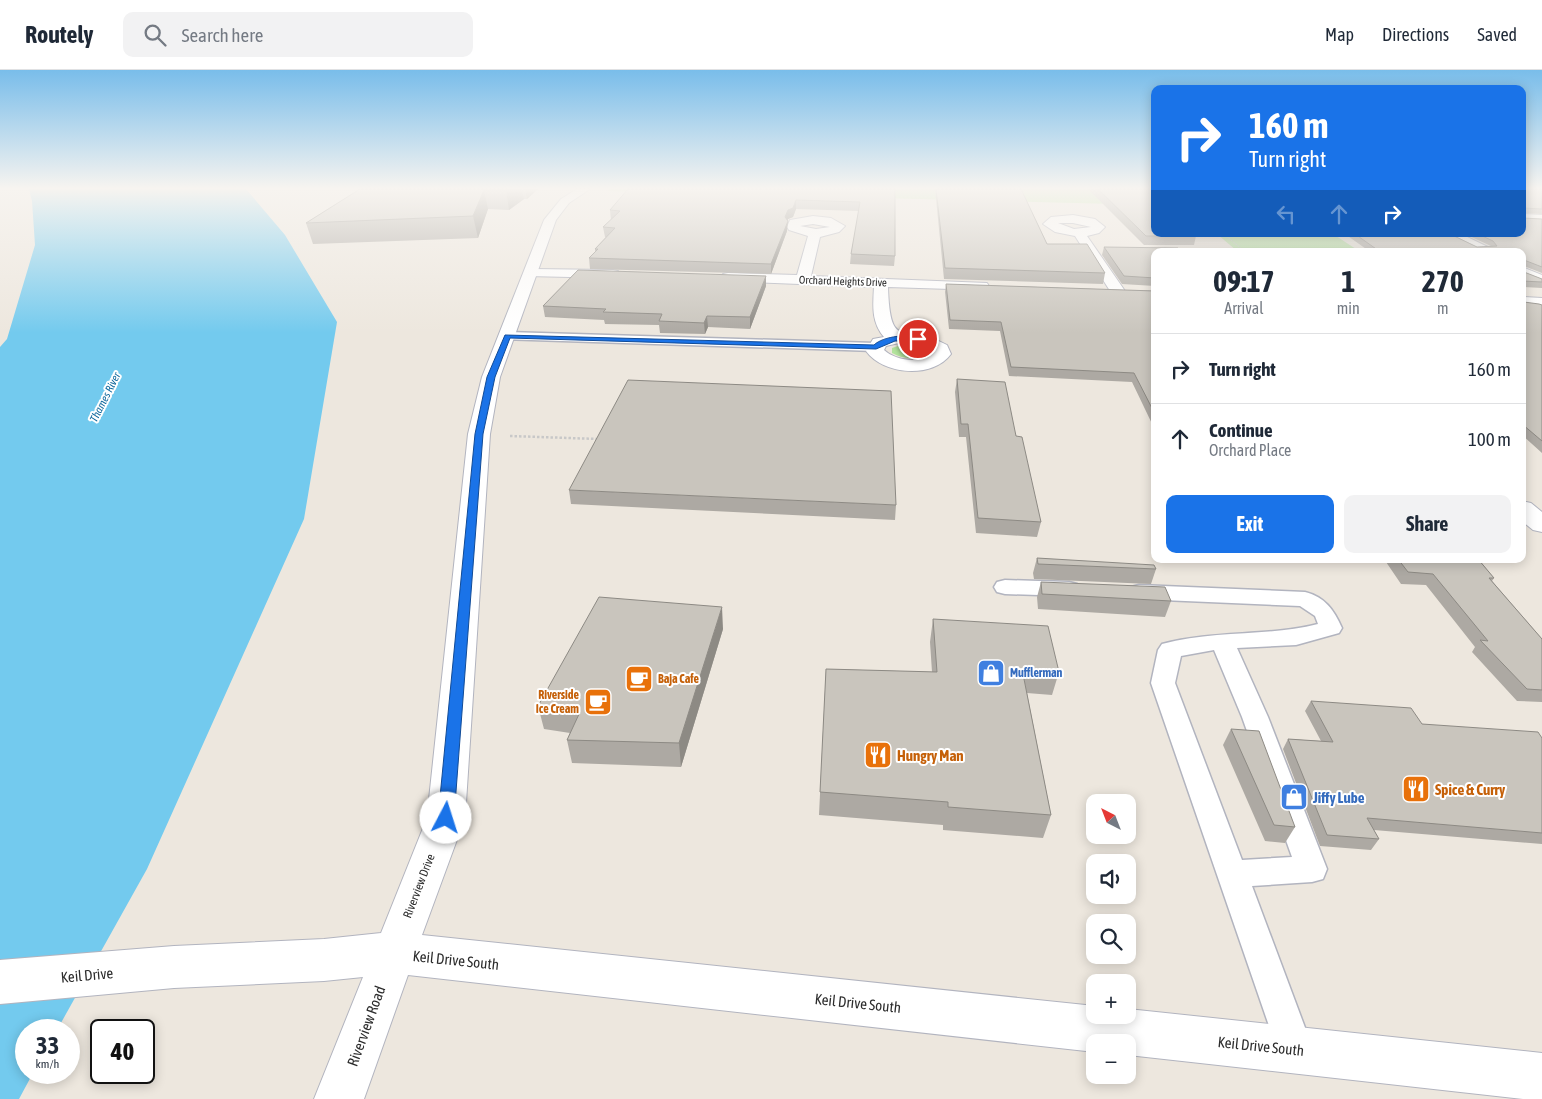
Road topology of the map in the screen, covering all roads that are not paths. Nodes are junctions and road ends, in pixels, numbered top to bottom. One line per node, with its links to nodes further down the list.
1 (543, 237): 6 (street, Riverview Drive)
2 (814, 237): 10 (street)
3 (1081, 237): 15 (street)
4 (1458, 237): 5 (street)
5 (1479, 248)
6 (532, 273): 8 (street); 19 (street, Riverview Drive)
7 (1526, 273): 11 (street)
8 (624, 274)
9 (714, 277): 10 (street, Orchard Heights Drive)
10 (803, 280): 12 (street, Orchard Heights Drive)
11 (1542, 281)
12 (881, 283): 13 (street, Orchard Heights Drive); 20 (street)
13 (1000, 287)
14 (1097, 290): 15 (street)
15 (1117, 291): 16 (street)
16 (1136, 291)
17 (1526, 302): 18 (street)
18 (1542, 303)
19 (507, 336): 21 (lane); 27 (street, Riverview Drive)
20 (895, 339): 21 (street); 21 (street)
21 (876, 347)
22 (1526, 511): 23 (street)
23 (1542, 525)
24 (1005, 586): 25 (lane)
25 (1222, 641): 26 (lane); 26 (lane)
26 (1231, 874): 30 (lane)
27 (393, 953): 28 (street, Keil Drive South); 30 (street, Keil Drive South); 32 (street, Riverview Road)
28 (174, 967): 29 (street, Keil Drive)
29 (0, 982)
30 (1295, 1049): 31 (street, Keil Drive South)
31 (1542, 1076)
32 (340, 1099)

